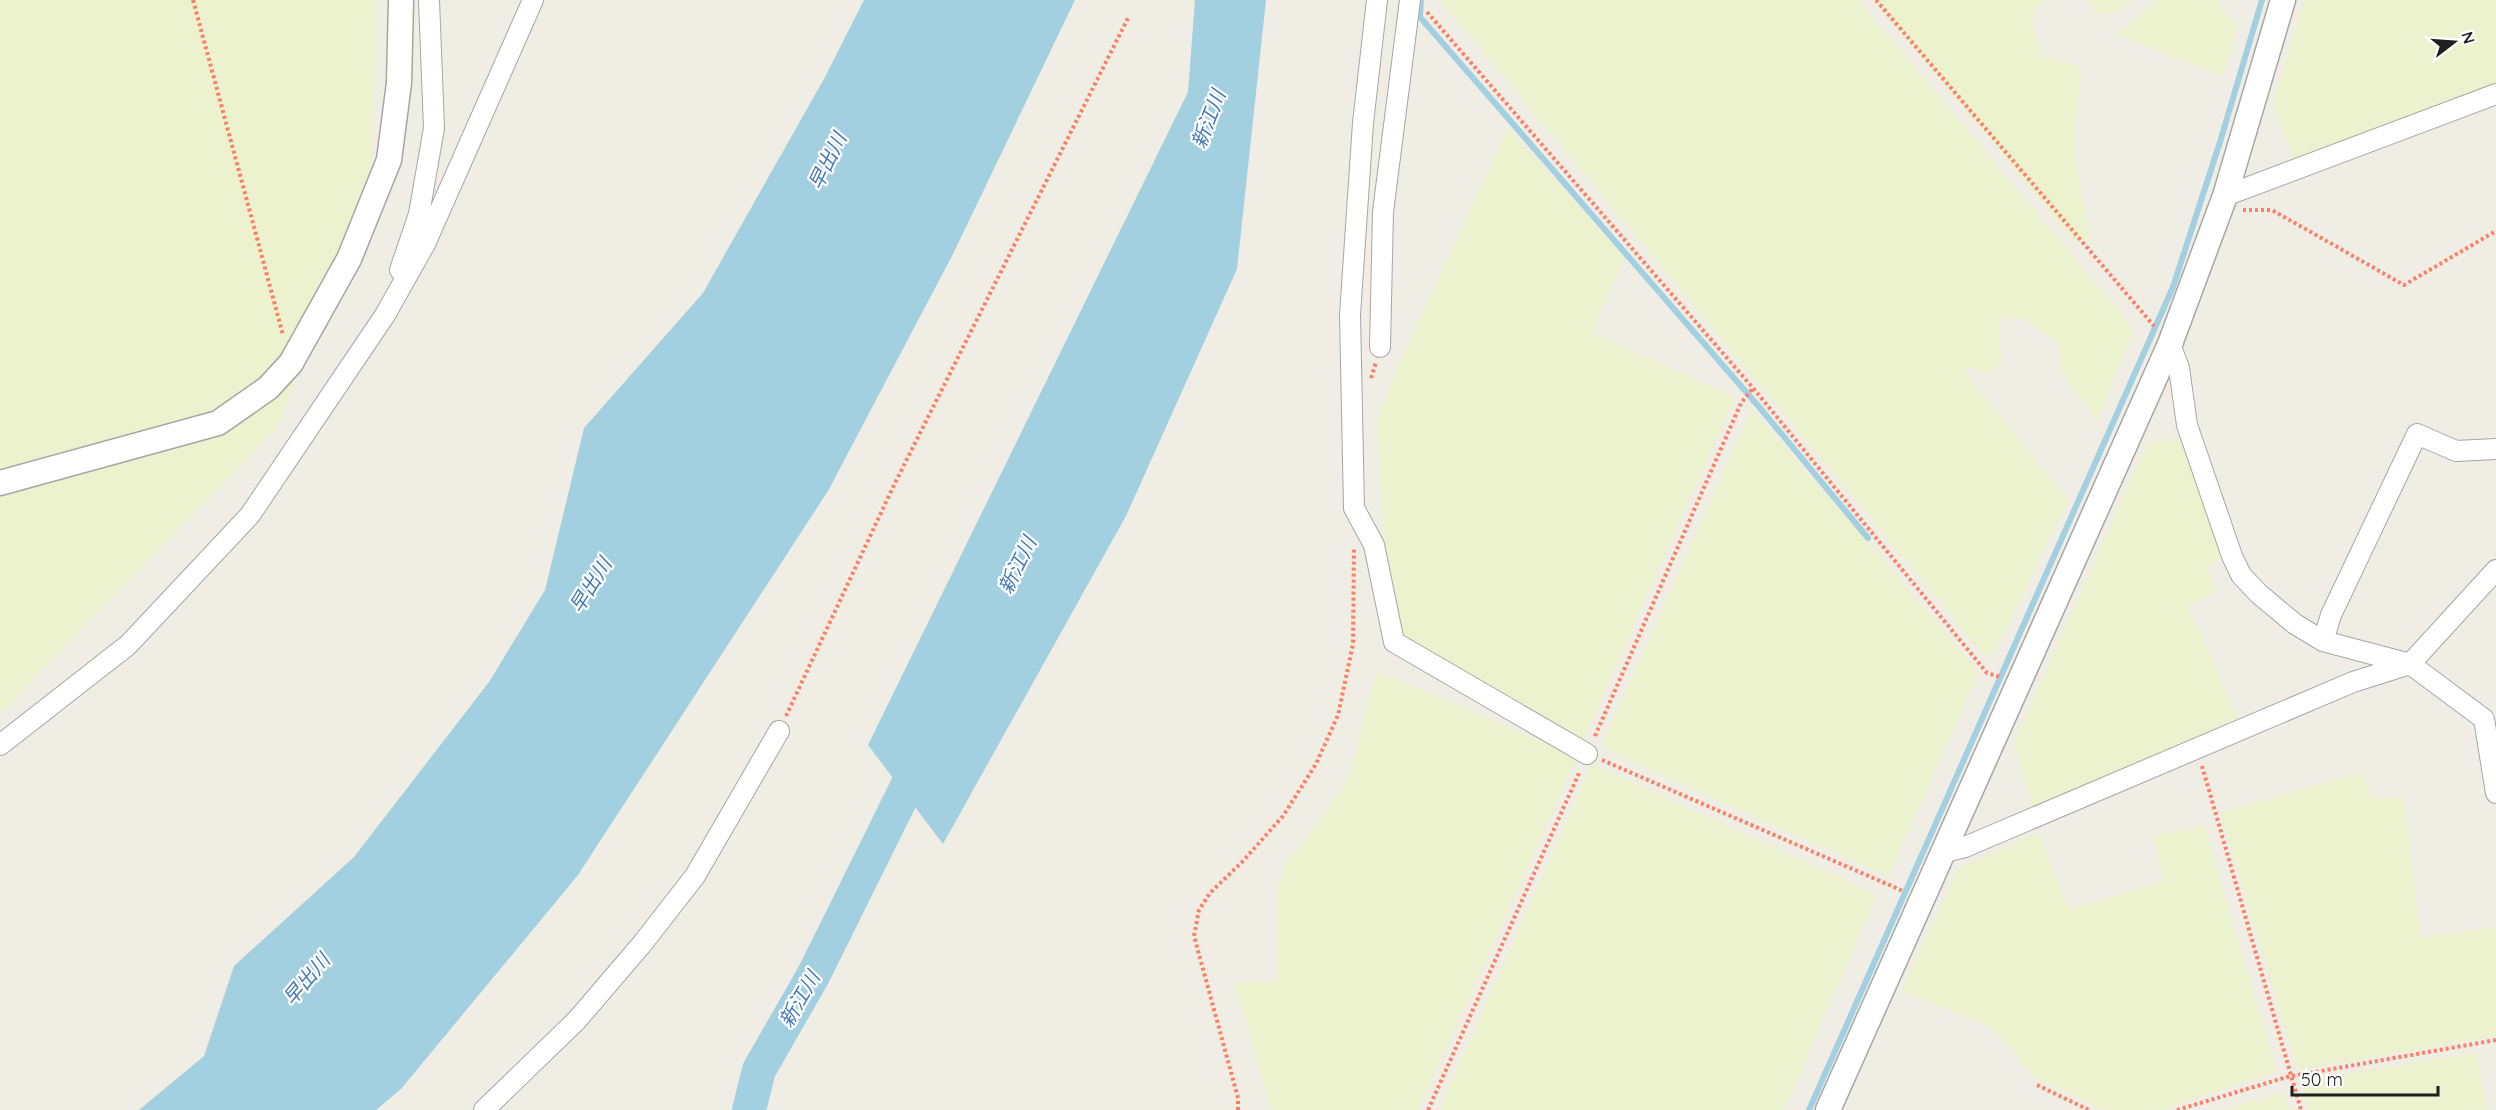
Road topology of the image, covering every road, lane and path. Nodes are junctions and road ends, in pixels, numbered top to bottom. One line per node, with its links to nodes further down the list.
1 (193, 0): 16 (path)
2 (400, 0): 16 (street)
3 (429, 0): 13 (street)
4 (533, 0): 13 (street)
5 (1377, 0): 28 (street)
6 (1876, 0): 14 (path)
7 (2283, 0): 11 (street)
8 (1417, 4): 15 (street); 17 (path)
9 (1129, 16): 25 (path)
10 (2496, 94): 11 (street)
11 (2222, 203): 12 (path); 14 (street)
12 (2496, 231)
13 (385, 315): 26 (street)
14 (2170, 344): 22 (street); 24 (street)
15 (1380, 347)
16 (291, 363): 19 (street)
17 (1753, 388): 24 (path); 28 (path)
18 (2496, 449): 22 (street)
19 (0, 483)
20 (1354, 542): 36 (path)
21 (2496, 570): 23 (street)
22 (2323, 641): 23 (street)
23 (2410, 664): 27 (street); 29 (street)
24 (2019, 682): 30 (street)
25 (779, 731): 35 (street)
26 (0, 745)
27 (2197, 748): 30 (street); 33 (path)
28 (1587, 754): 31 (path); 37 (path)
29 (2496, 793)
30 (1945, 852): 31 (street)
31 (1923, 900): 38 (street)
32 (2496, 1040): 33 (path)
33 (2291, 1077): 40 (path); 41 (path)
34 (2037, 1085): 39 (path)
35 (484, 1110)
36 (1238, 1110)
37 (1428, 1110)
38 (1828, 1110)
39 (2089, 1110)
40 (2177, 1110)
41 (2301, 1110)

